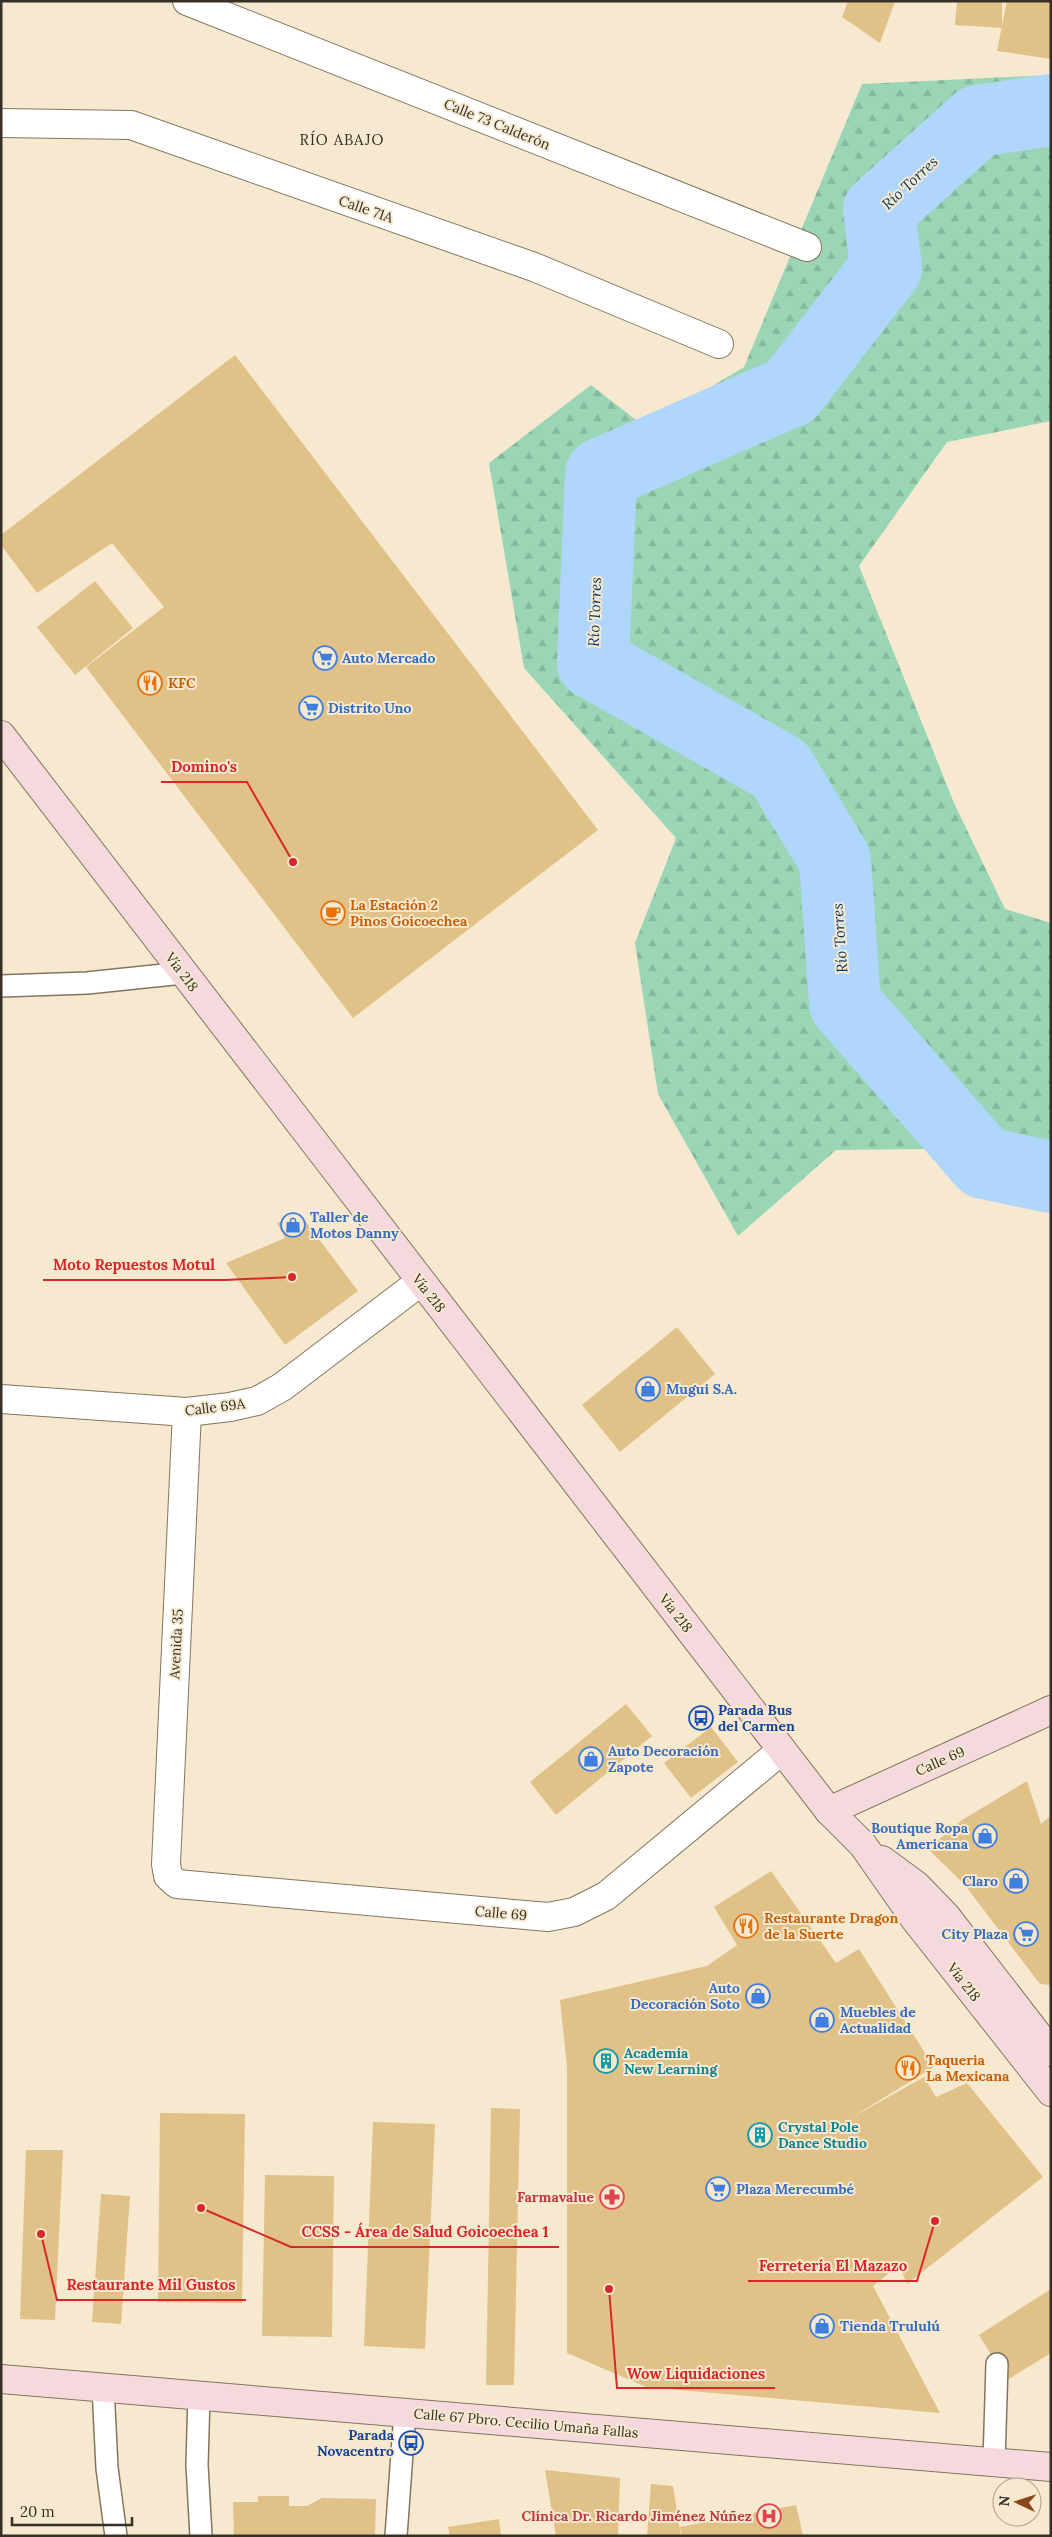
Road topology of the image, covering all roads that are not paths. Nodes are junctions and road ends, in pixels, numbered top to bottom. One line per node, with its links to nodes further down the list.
1 (187, 1): 3 (street, Calle 73 Calderón)
2 (1, 123): 4 (street, Calle 71A)
3 (807, 247)
4 (719, 344)
5 (1, 735): 6 (main road, Vía 218)
6 (183, 973): 7 (lane); 8 (main road, Vía 218)
7 (1, 986)
8 (420, 1282): 10 (street, Calle 69A); 12 (main road, Vía 218)
9 (1, 1399): 10 (street, Calle 69A)
10 (187, 1412): 15 (street, Avenida 35)
11 (1051, 1710): 13 (main road, Calle 69)
12 (782, 1750): 13 (main road, Vía 218); 15 (street, Calle 69)
13 (829, 1811): 14 (main road, Vía 218)
14 (862, 1845): 16 (main road, Vía 218); 17 (main road, Vía 218)
15 (168, 1876)
16 (1051, 2052)
17 (1051, 2092)
18 (997, 2364): 23 (lane)
19 (1, 2379): 20 (main road, Calle 67 Pbro. Cecilio Umaña Fallas)
20 (103, 2387): 21 (main road, Calle 67 Pbro. Cecilio Umaña Fallas); 25 (lane)
21 (199, 2395): 22 (main road, Calle 67 Pbro. Cecilio Umaña Fallas); 26 (lane)
22 (405, 2412): 23 (main road, Calle 67 Pbro. Cecilio Umaña Fallas); 27 (lane)
23 (994, 2462): 24 (main road, Calle 67 Pbro. Cecilio Umaña Fallas)
24 (1051, 2467)
25 (116, 2536)
26 (201, 2536)
27 (396, 2536)

